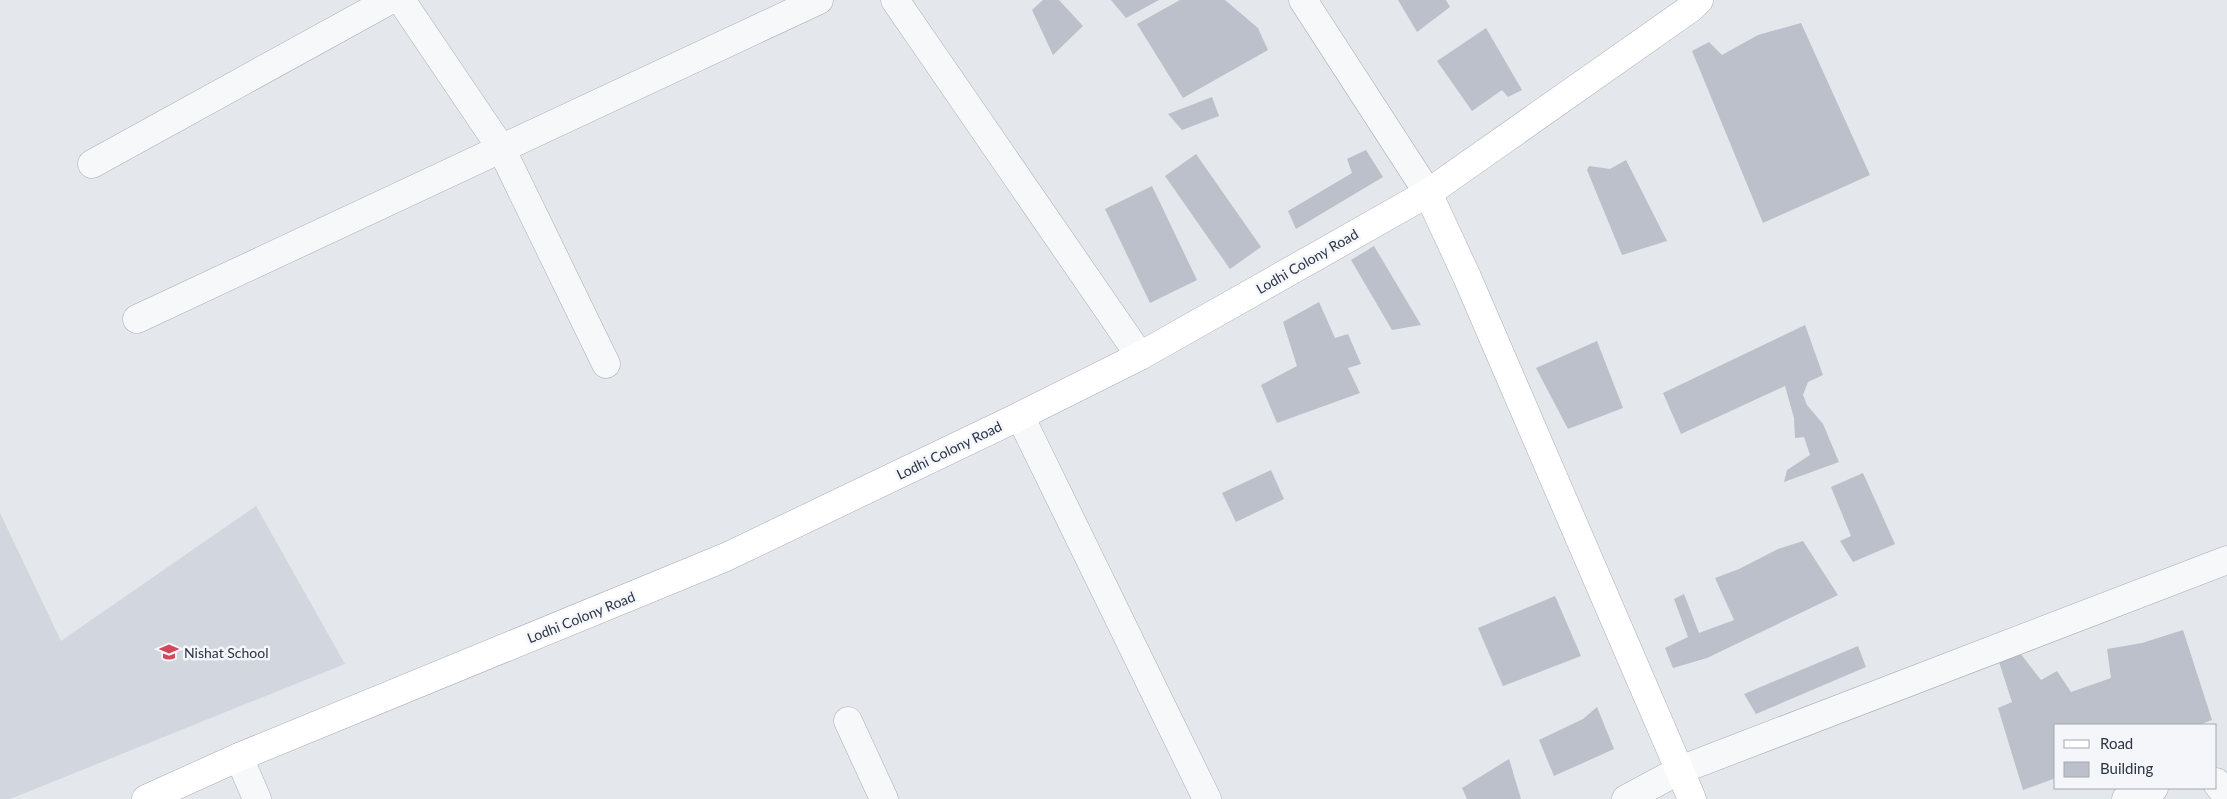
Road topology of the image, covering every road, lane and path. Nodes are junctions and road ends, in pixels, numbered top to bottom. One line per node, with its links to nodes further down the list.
1 (390, 0): 8 (street)
2 (401, 0): 7 (street)
3 (819, 0): 7 (street)
4 (894, 0): 11 (street)
5 (1303, 0): 9 (street)
6 (1699, 0): 9 (main road, Lodhi Colony Road)
7 (501, 148): 10 (street); 12 (street)
8 (92, 164)
9 (1428, 193): 11 (main road, Lodhi Colony Road); 17 (main road)
10 (137, 319)
11 (1140, 356): 13 (main road, Lodhi Colony Road)
12 (606, 364)
13 (1020, 416): 16 (main road, Lodhi Colony Road); 24 (street)
14 (2227, 560): 17 (street)
15 (848, 721): 23 (street)
16 (239, 757): 21 (main road, Lodhi Colony Road); 22 (street)
17 (1680, 770): 25 (street); 26 (main road)
18 (2217, 783): 20 (street)
19 (2151, 789): 27 (street)
20 (2227, 797)
21 (146, 799)
22 (257, 799)
23 (884, 799)
24 (1207, 799)
25 (1626, 799)
26 (1692, 799)
27 (2126, 799)

